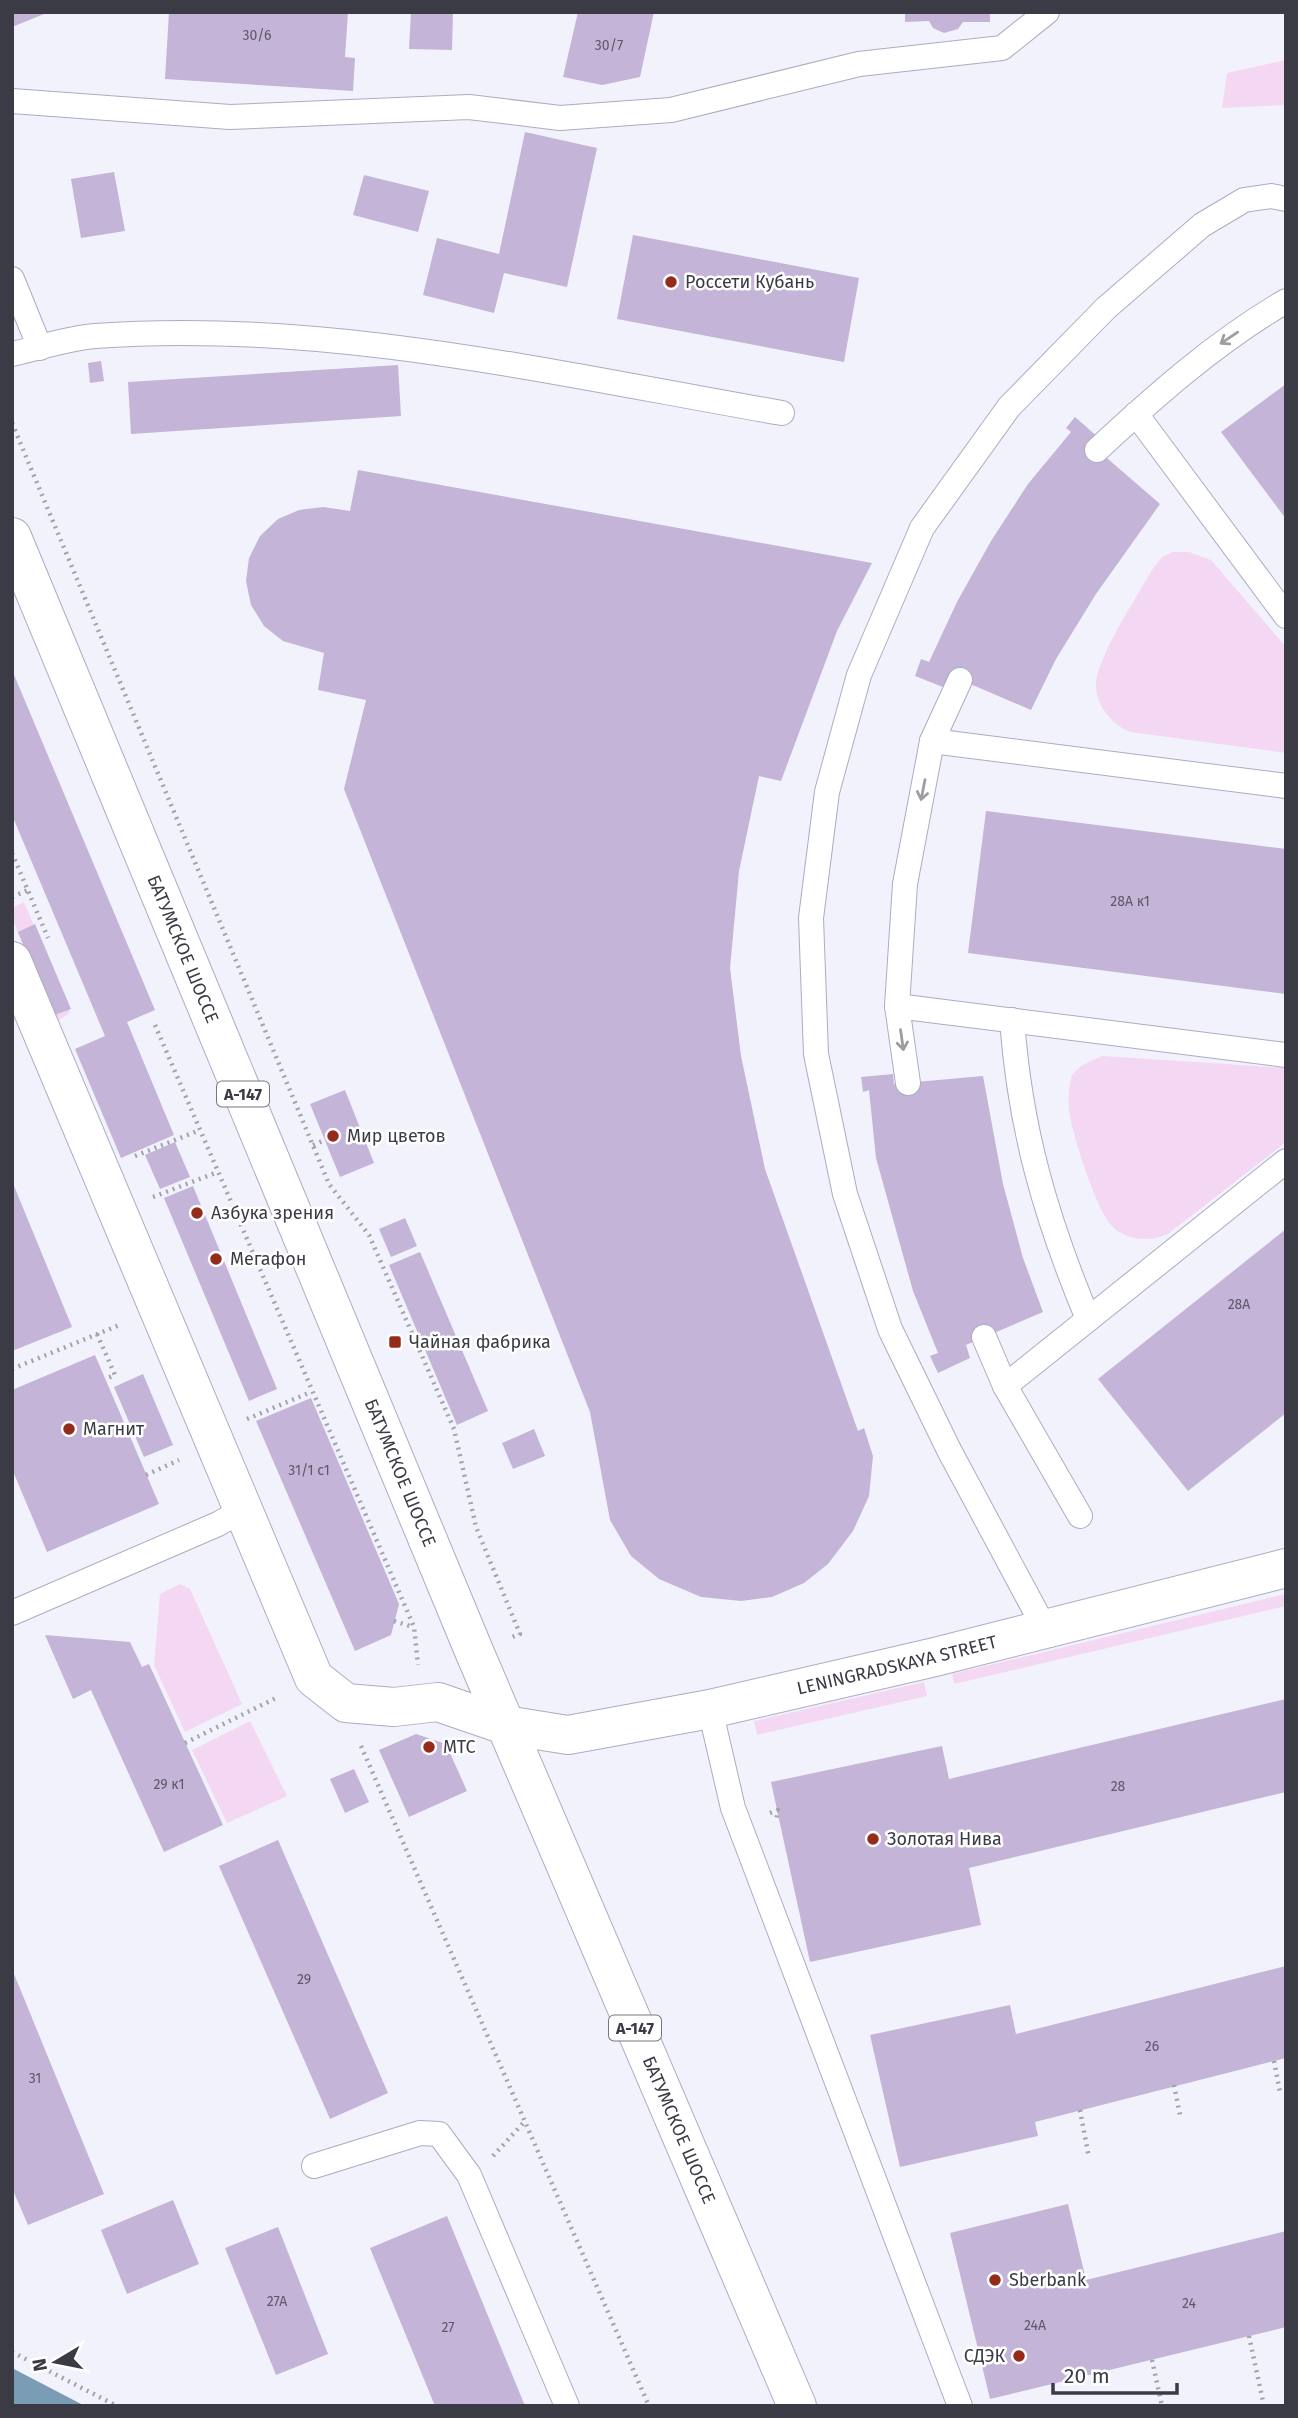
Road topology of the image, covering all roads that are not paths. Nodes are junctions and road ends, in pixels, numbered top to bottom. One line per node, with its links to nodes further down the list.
1 (1047, 12): 2 (lane)
2 (12, 101)
3 (1286, 198): 29 (lane)
4 (12, 279): 6 (lane)
5 (1286, 301): 9 (lane, one-way to 9)
6 (40, 348): 7 (lane); 8 (lane)
7 (12, 354)
8 (782, 413)
9 (1136, 414): 10 (lane); 12 (lane)
10 (1097, 450)
11 (12, 537): 31 (main road, БАТУМСКОЕ ШОССЕ / А-147)
12 (1286, 616)
13 (960, 680): 14 (lane)
14 (932, 741): 15 (lane); 17 (lane, one-way to 17)
15 (1286, 786)
16 (12, 961): 25 (main road, LENINGRADSKAYA STREET)
17 (897, 1006): 18 (lane); 20 (lane, one-way to 20)
18 (1012, 1020): 19 (lane); 22 (lane)
19 (1286, 1055)
20 (908, 1083)
21 (1286, 1161): 22 (lane)
22 (1088, 1319): 24 (lane)
23 (984, 1337): 24 (lane)
24 (1005, 1386): 26 (lane)
25 (243, 1510): 28 (lane); 31 (main road, LENINGRADSKAYA STREET)
26 (1080, 1516)
27 (1286, 1568): 29 (main road, LENINGRADSKAYA STREET)
28 (12, 1613)
29 (1045, 1629): 30 (main road, LENINGRADSKAYA STREET)
30 (710, 1709): 31 (main road, LENINGRADSKAYA STREET); 35 (lane)
31 (505, 1725): 34 (main road, БАТУМСКОЕ ШОССЕ / А-147)
32 (314, 2166): 33 (lane)
33 (567, 2406)
34 (797, 2406)
35 (960, 2406)

